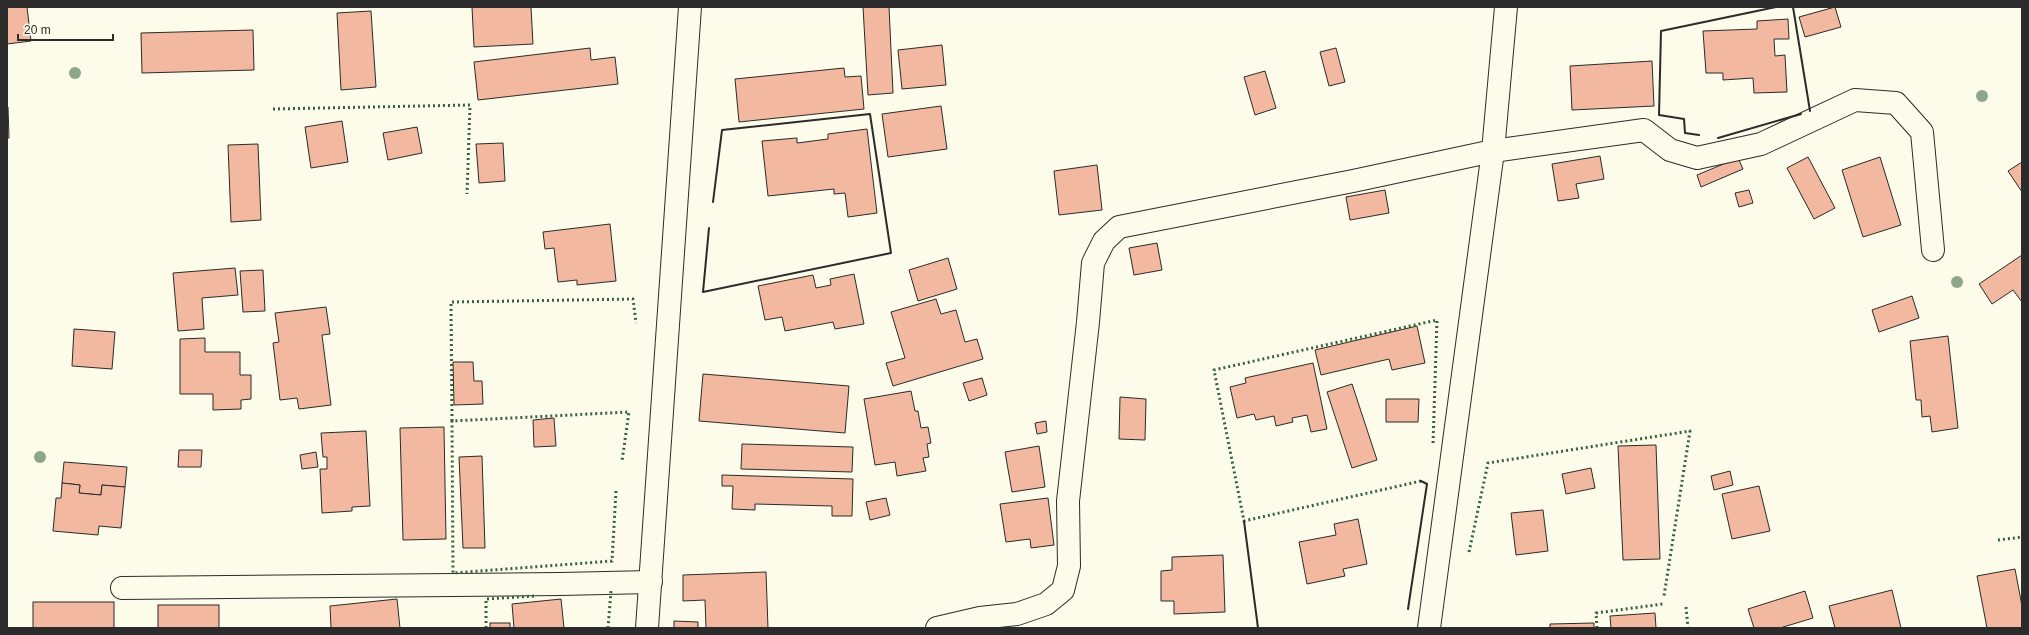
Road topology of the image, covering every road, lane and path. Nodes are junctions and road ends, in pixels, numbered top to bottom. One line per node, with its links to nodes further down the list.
1 (690, 7): 5 (street)
2 (1506, 7): 3 (street)
3 (1493, 151): 4 (street); 8 (street); 9 (street)
4 (1933, 250)
5 (651, 582): 6 (street); 7 (street)
6 (122, 588)
7 (647, 628)
8 (936, 628)
9 (1429, 628)

